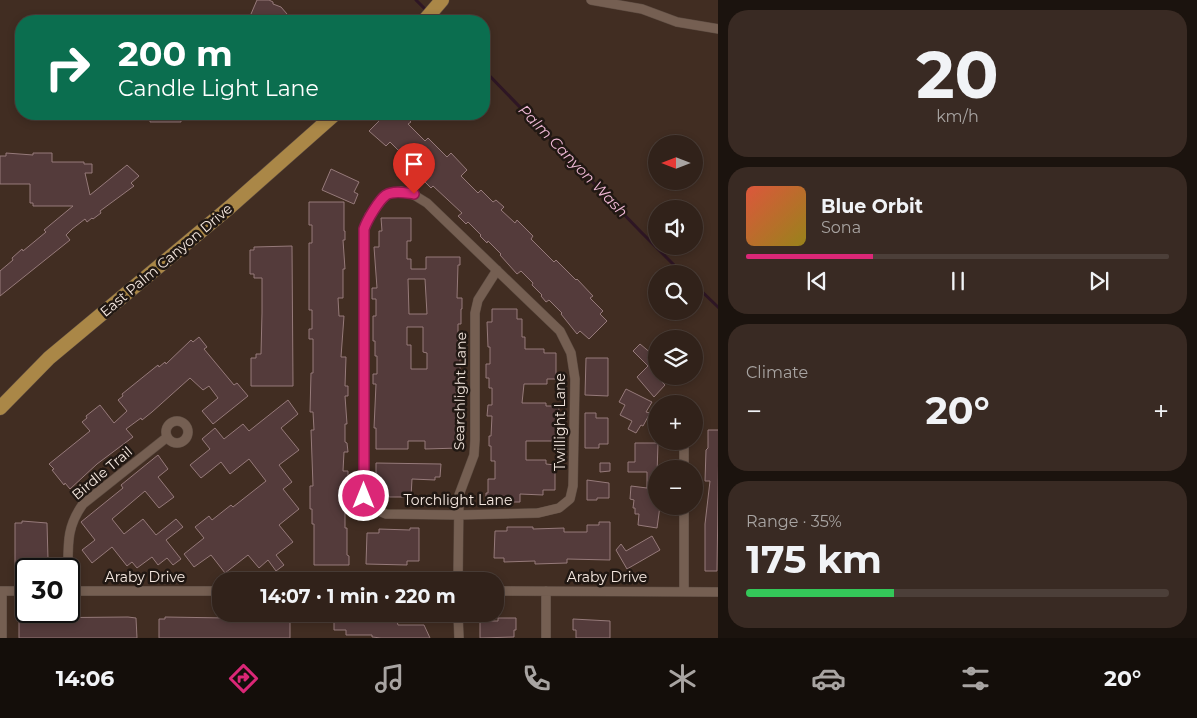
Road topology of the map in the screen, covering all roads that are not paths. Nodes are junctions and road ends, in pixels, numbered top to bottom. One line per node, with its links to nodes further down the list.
1 (442, 0): 3 (main road)
2 (590, 0): 4 (street)
3 (429, 15)
4 (718, 29)
5 (328, 120): 7 (main road, East Palm Canyon Drive)
6 (497, 270): 9 (street, Twillight Lane); 10 (street, Twillight Lane); 11 (street, Searchlight Lane)
7 (0, 408)
8 (166, 438): 13 (street, Birdle Trail)
9 (364, 496): 11 (street, Torchlight Lane)
10 (559, 508): 11 (street, Torchlight Lane)
11 (458, 515): 14 (street, Searchlight Lane)
12 (684, 515): 21 (street)
13 (68, 558)
14 (458, 572)
15 (80, 590): 18 (street, Araby Drive)
16 (1, 591): 17 (street); 24 (street)
17 (15, 591)
18 (212, 591)
19 (504, 591): 20 (street, Araby Drive)
20 (546, 591): 21 (street, Araby Drive); 26 (street)
21 (684, 591): 22 (street, Araby Drive)
22 (718, 592)
23 (458, 622): 25 (street)
24 (2, 638)
25 (459, 638)
26 (546, 638)

